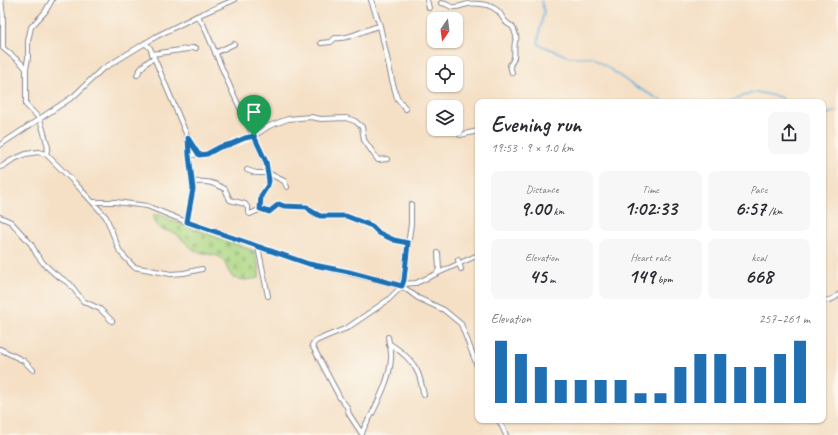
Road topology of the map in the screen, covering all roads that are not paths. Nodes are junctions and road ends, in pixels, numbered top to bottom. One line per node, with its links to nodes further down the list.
1 (1, 0): 16 (street)
2 (52, 0): 16 (street)
3 (234, 0): 8 (street)
4 (372, 0): 9 (street)
5 (427, 0): 7 (street)
6 (441, 3): 17 (street)
7 (429, 8)
8 (197, 16): 10 (street); 14 (street)
9 (380, 26): 11 (street); 19 (street)
10 (145, 43): 15 (street); 20 (street)
11 (320, 43)
12 (234, 44): 14 (street)
13 (196, 48): 15 (street)
14 (215, 52): 23 (street)
15 (153, 56): 18 (street); 24 (street)
16 (26, 69): 20 (street)
17 (512, 73)
18 (137, 75)
19 (406, 109)
20 (40, 119): 25 (street); 26 (street)
21 (475, 132): 22 (street)
22 (463, 134)
23 (254, 136): 28 (street); 29 (street); 32 (street)
24 (188, 138): 27 (street); 28 (street)
25 (0, 145)
26 (46, 154): 30 (street); 35 (street)
27 (189, 155): 28 (street); 33 (street)
28 (199, 155)
29 (387, 159)
30 (0, 167)
31 (247, 170): 32 (street)
32 (268, 173): 34 (street); 37 (street)
33 (192, 182): 37 (street); 39 (street)
34 (287, 187)
35 (93, 202): 39 (street); 45 (street)
36 (411, 204): 40 (street)
37 (260, 209): 40 (street)
38 (0, 217): 52 (street)
39 (187, 222): 41 (street)
40 (408, 243): 48 (street)
41 (258, 247): 48 (street); 50 (street)
42 (438, 253): 47 (street)
43 (475, 256): 44 (street)
44 (459, 262): 46 (street); 47 (street)
45 (202, 269)
46 (461, 269)
47 (437, 273): 48 (street)
48 (402, 285): 56 (street); 60 (street)
49 (838, 295): 51 (street)
50 (268, 296)
51 (826, 301)
52 (112, 321)
53 (388, 337): 54 (street)
54 (389, 344): 58 (street); 60 (street)
55 (0, 349): 57 (street)
56 (475, 361)
57 (33, 370)
58 (424, 395)
59 (500, 423): 61 (street)
60 (362, 434)
61 (506, 435)

